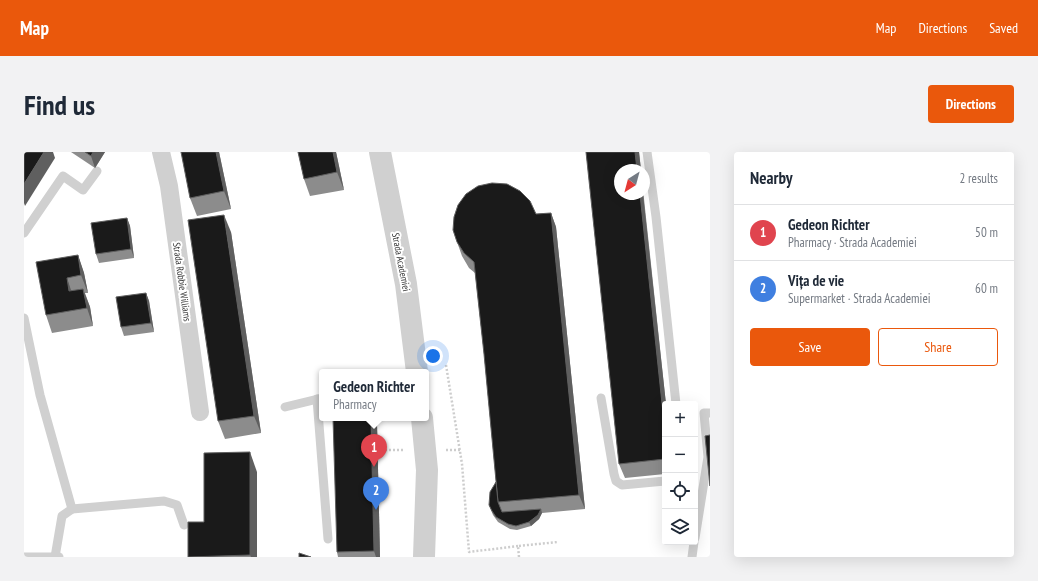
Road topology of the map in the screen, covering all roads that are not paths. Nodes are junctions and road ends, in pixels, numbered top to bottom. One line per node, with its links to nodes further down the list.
1 (161, 152): 12 (street, Strada Robbie Williams)
2 (647, 152): 10 (lane)
3 (383, 153): 7 (street, Strada Academiei)
4 (96, 171): 5 (lane)
5 (24, 233)
6 (24, 318): 19 (lane)
7 (417, 369)
8 (601, 398): 18 (lane)
9 (319, 399): 11 (lane)
10 (676, 401)
11 (285, 407)
12 (200, 412)
13 (710, 413): 16 (lane)
14 (320, 421): 22 (lane)
15 (422, 421): 27 (street)
16 (705, 478): 17 (lane); 20 (lane)
17 (698, 479)
18 (662, 481)
19 (72, 509): 21 (lane); 25 (lane)
20 (698, 520)
21 (184, 525)
22 (328, 539)
23 (694, 545): 28 (lane)
24 (24, 556): 25 (lane)
25 (55, 557): 26 (lane)
26 (59, 557)
27 (424, 557)
28 (692, 557)

